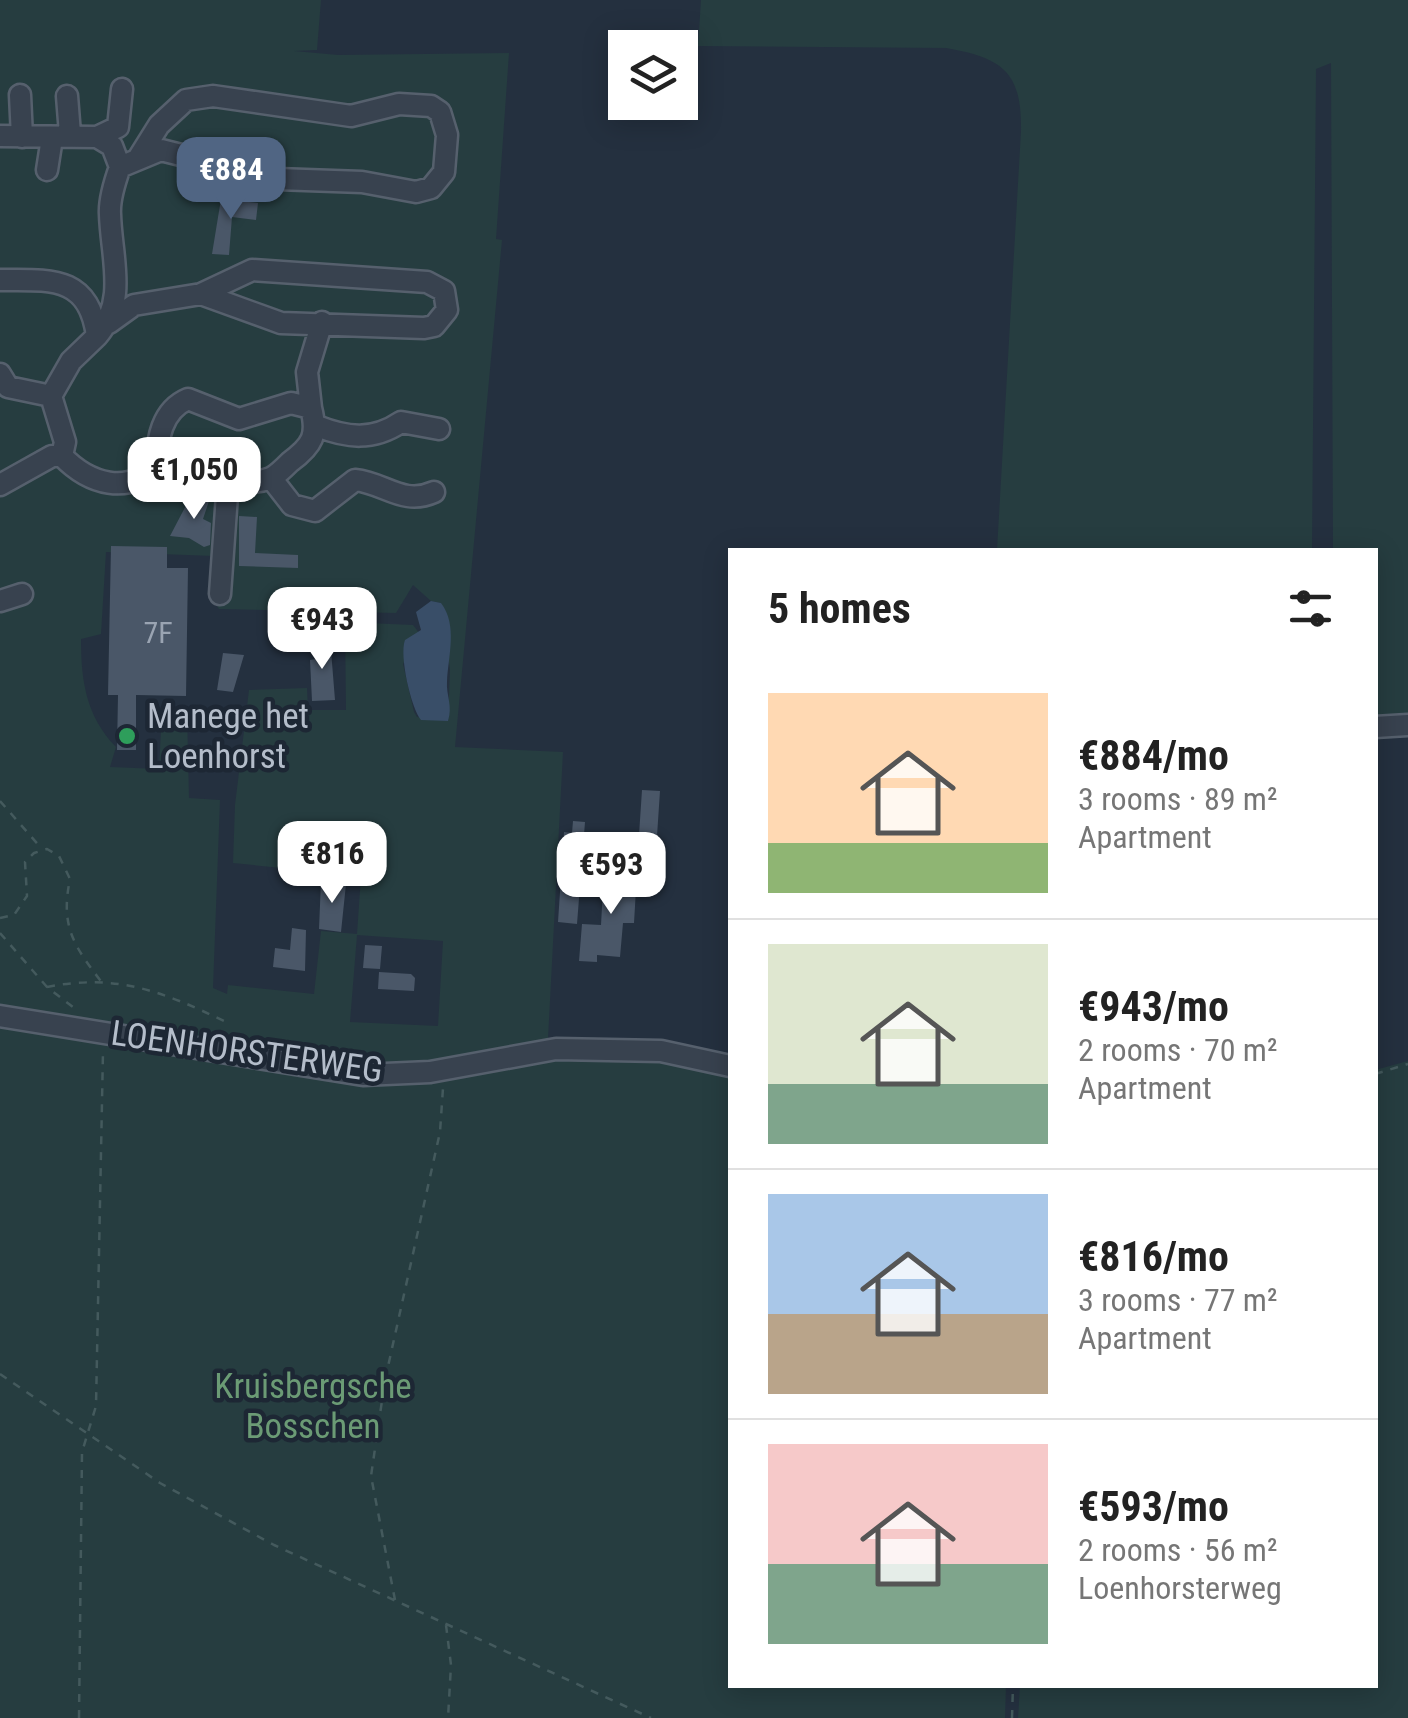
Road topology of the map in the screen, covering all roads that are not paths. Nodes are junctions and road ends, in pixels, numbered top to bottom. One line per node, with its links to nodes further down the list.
1 (122, 89): 6 (street)
2 (20, 95): 7 (street)
3 (67, 96): 5 (street)
4 (0, 136): 7 (street)
5 (61, 136): 6 (street); 7 (street); 9 (street)
6 (97, 136): 8 (street)
7 (22, 137)
8 (129, 162): 8 (street); 13 (street)
9 (47, 170)
10 (0, 280): 13 (street)
11 (201, 294): 12 (street); 12 (street); 13 (street)
12 (322, 322): 16 (street)
13 (103, 329): 15 (street)
14 (3, 386): 15 (street)
15 (50, 396): 18 (street)
16 (314, 417): 17 (street); 19 (street); 20 (street)
17 (439, 428)
18 (62, 456): 19 (street); 21 (street)
19 (158, 465): 23 (street)
20 (271, 478): 22 (street); 23 (street)
21 (0, 485)
22 (434, 492)
23 (227, 495): 25 (street)
24 (22, 594): 26 (street)
25 (220, 594)
26 (0, 601)
27 (1408, 725): 28 (street)
28 (1378, 727)
29 (0, 1016): 30 (street, LOENHORSTERWEG)
30 (728, 1066)

